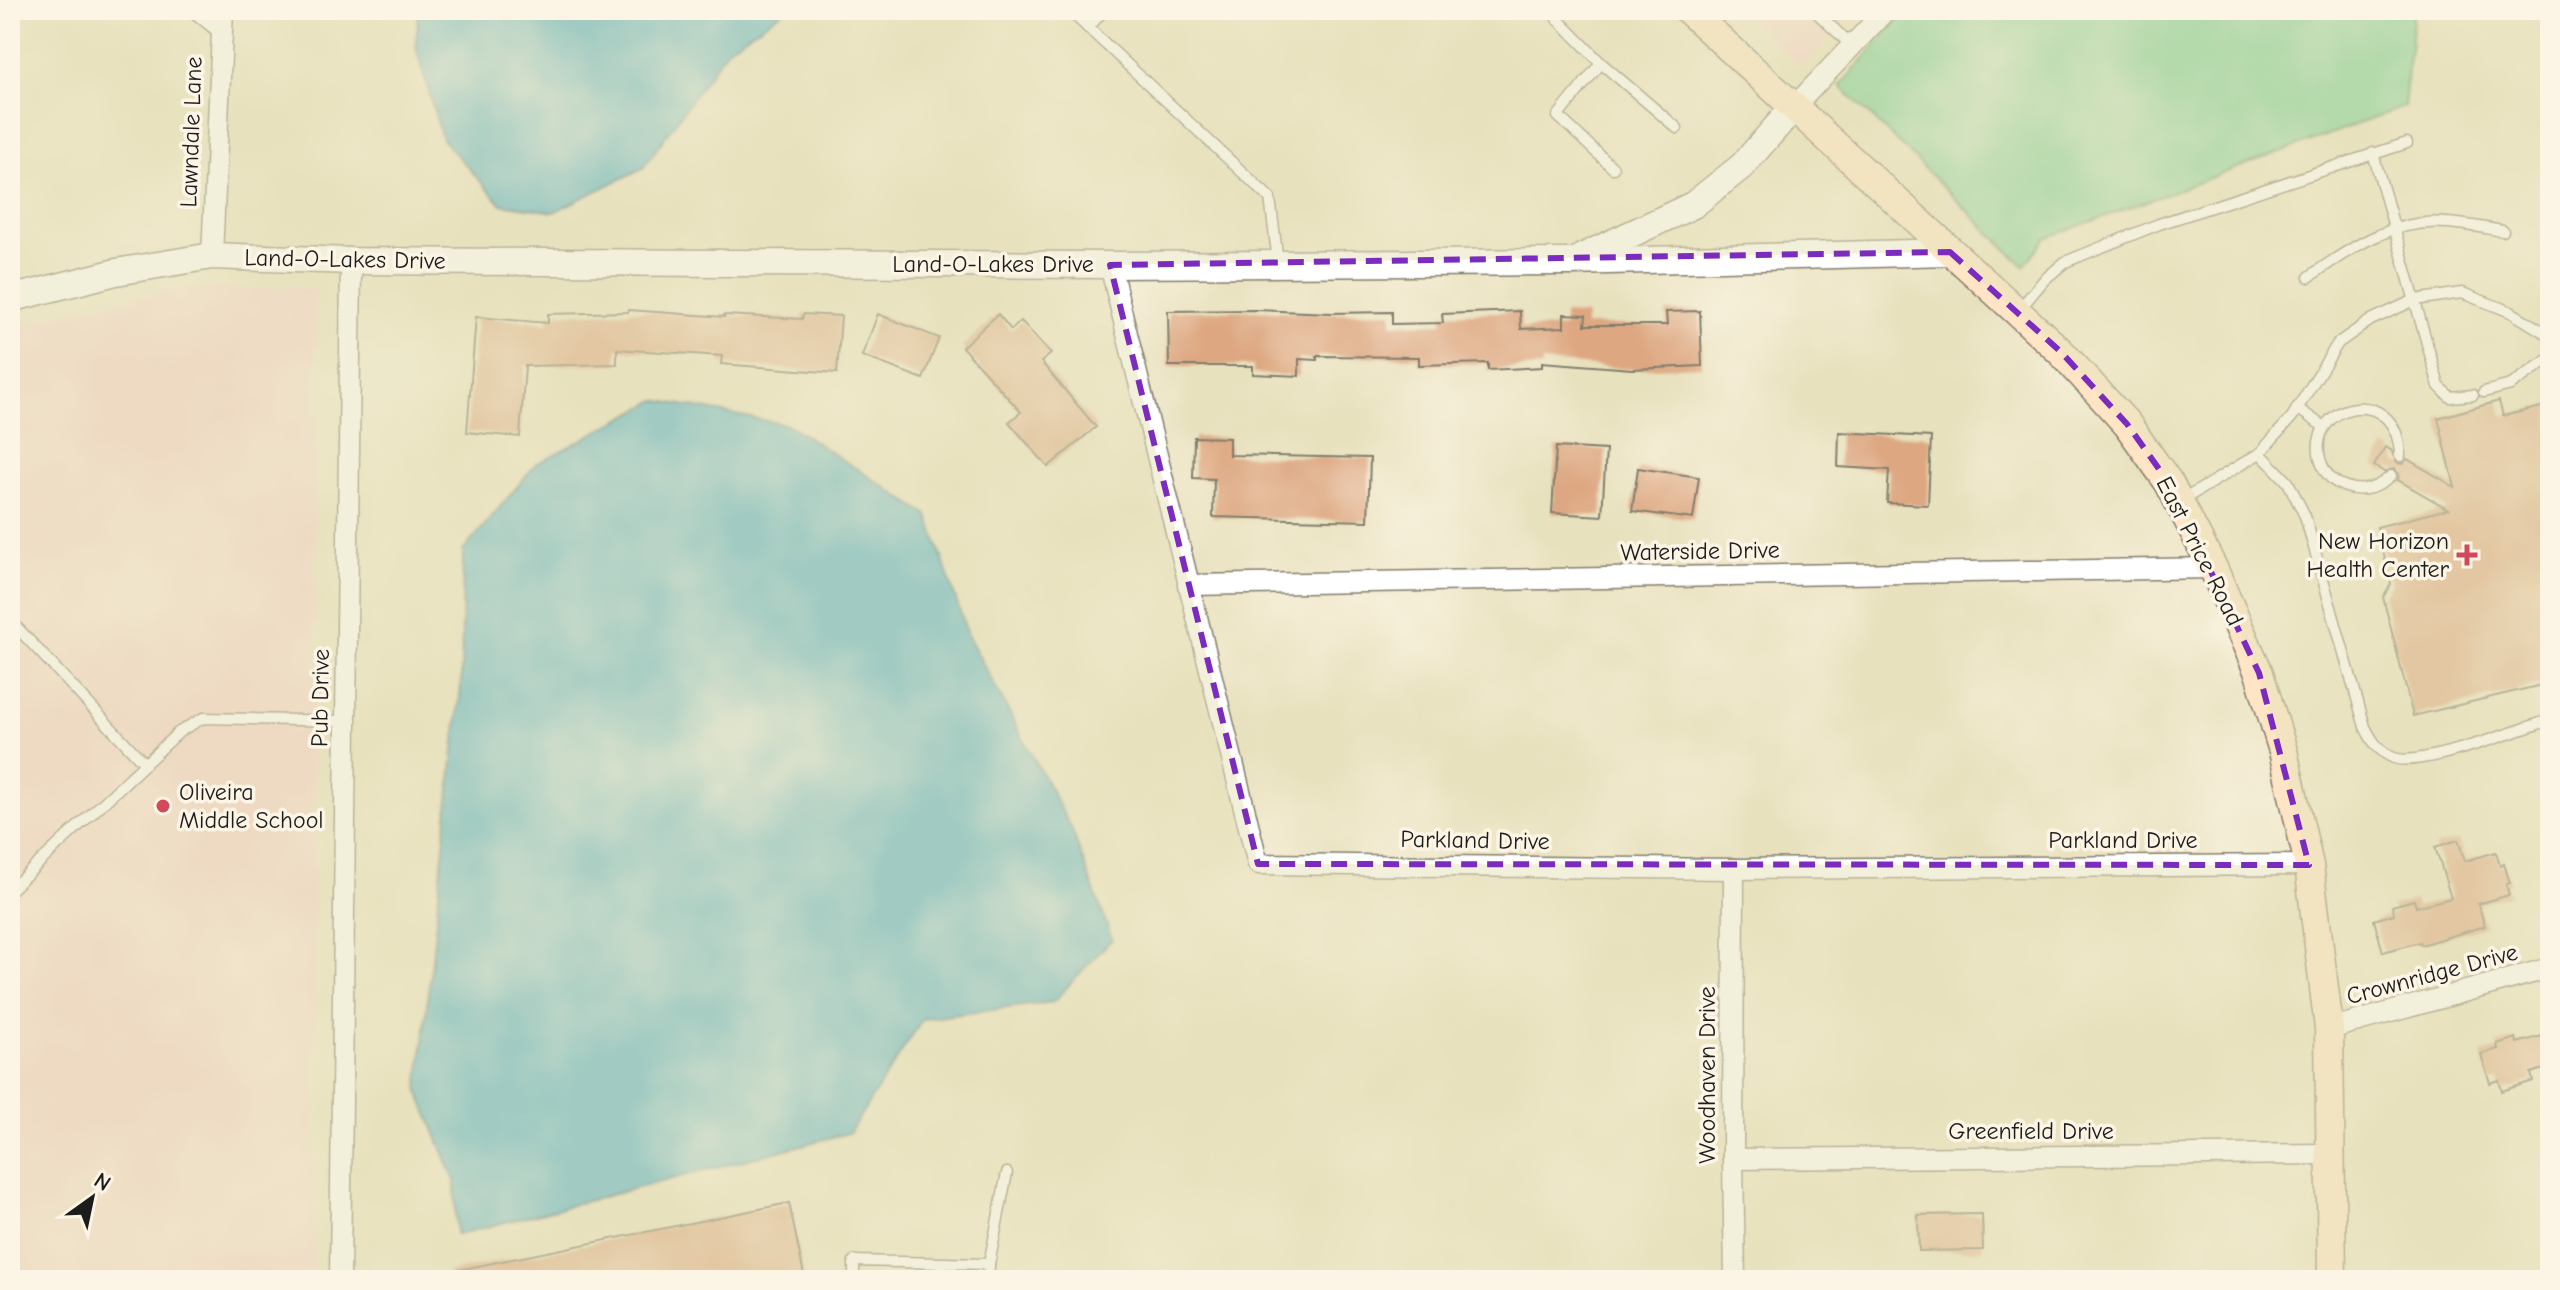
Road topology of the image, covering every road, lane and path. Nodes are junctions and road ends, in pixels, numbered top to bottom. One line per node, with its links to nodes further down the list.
1 (199, 10): 8 (street)
2 (1069, 10): 9 (lane)
3 (1104, 10): 9 (lane)
4 (1549, 10): 11 (lane)
5 (1688, 10): 12 (main road, East Price Road)
6 (1814, 10): 10 (lane)
7 (1886, 10): 10 (street, Land-O-Lakes Drive)
8 (222, 19): 20 (street, Lawndale Lane)
9 (1088, 28): 23 (lane)
10 (1852, 46): 12 (street, Land-O-Lakes Drive)
11 (1601, 63): 13 (lane); 16 (lane)
12 (1794, 107): 19 (main road, East Price Road); 22 (street, Land-O-Lakes Drive)
13 (1677, 128)
14 (2407, 143): 15 (lane)
15 (2373, 153): 17 (lane); 28 (lane)
16 (1613, 168)
17 (2395, 228): 18 (lane); 25 (lane); 27 (lane)
18 (2503, 231)
19 (1950, 252): 22 (street); 28 (main road, East Price Road)
20 (212, 256): 21 (street, Land-O-Lakes Drive); 26 (street, Land-O-Lakes Drive)
21 (351, 261): 24 (street, Land-O-Lakes Drive); 41 (street, Pub Drive)
22 (1571, 262): 23 (street, Land-O-Lakes Drive)
23 (1278, 264): 24 (street, Land-O-Lakes Drive)
24 (1110, 265): 38 (street, Parkland Drive)
25 (2309, 277)
26 (10, 299)
27 (2415, 300): 29 (lane); 30 (lane); 31 (lane)
28 (2017, 312): 36 (main road, East Price Road)
29 (2550, 336)
30 (2550, 358)
31 (2297, 408): 32 (lane); 33 (lane)
32 (2324, 427): 34 (lane); 35 (lane)
33 (2260, 453): 36 (lane); 40 (lane)
34 (2400, 456)
35 (2391, 476)
36 (2179, 502): 37 (main road, East Price Road)
37 (2213, 568): 38 (street, Waterside Drive); 43 (main road, East Price Road)
38 (1188, 585): 44 (street, Parkland Drive)
39 (10, 620): 42 (lane)
40 (2550, 720)
41 (346, 721): 42 (lane); 52 (street, Pub Drive)
42 (145, 764): 45 (lane)
43 (2309, 865): 44 (street, Parkland Drive); 47 (main road, East Price Road)
44 (1734, 869): 49 (street, Woodhaven Drive)
45 (10, 890)
46 (2550, 968): 47 (street, Crownridge Drive)
47 (2329, 1029): 48 (main road, East Price Road)
48 (2330, 1154): 49 (street, Greenfield Drive); 56 (main road, East Price Road)
49 (1733, 1159): 55 (street, Woodhaven Drive)
50 (1007, 1173): 51 (lane)
51 (989, 1264): 53 (lane); 54 (lane)
52 (340, 1280)
53 (854, 1280)
54 (988, 1280)
55 (1735, 1280)
56 (2332, 1280)

